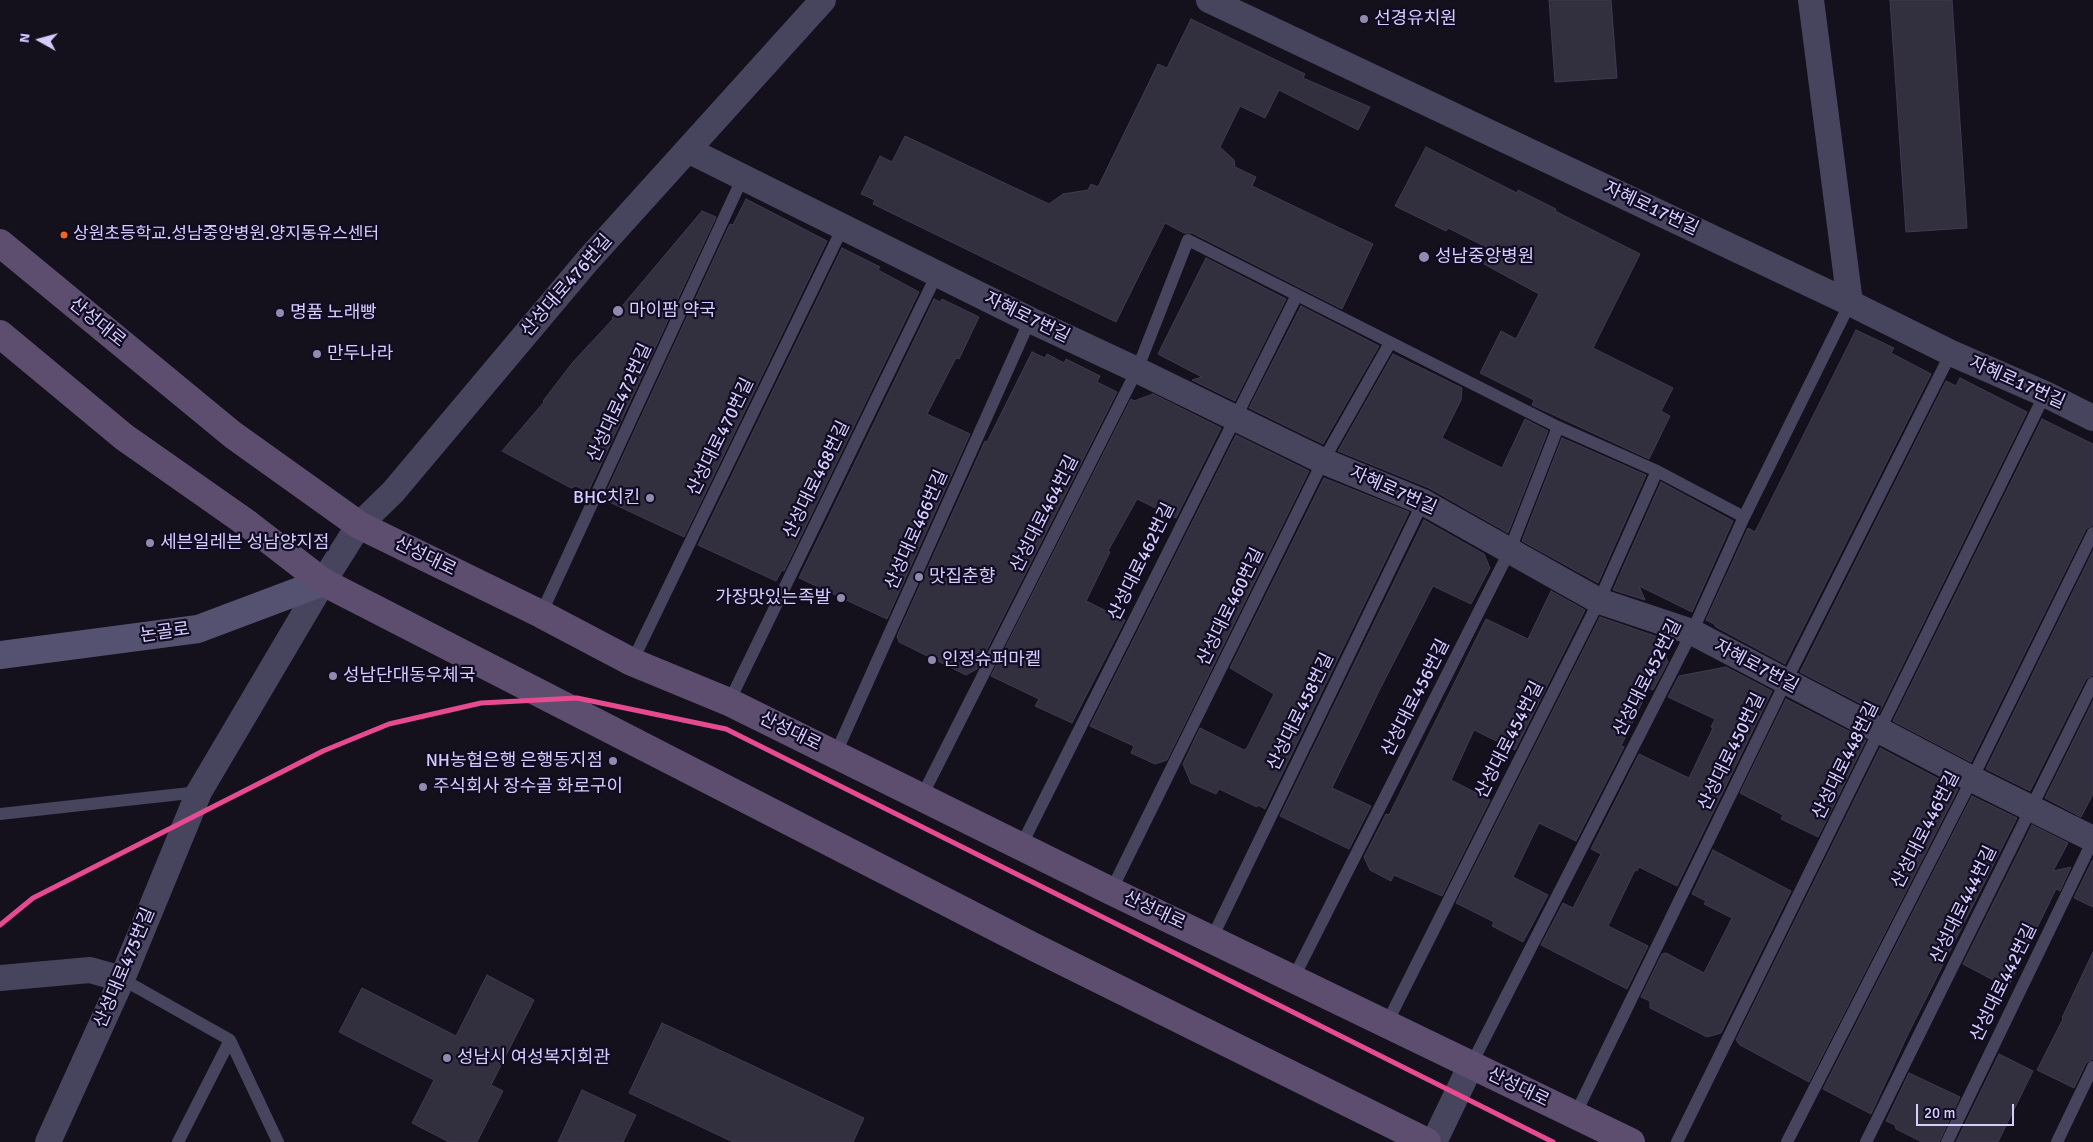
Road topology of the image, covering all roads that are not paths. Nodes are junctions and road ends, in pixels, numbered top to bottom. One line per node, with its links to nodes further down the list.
1 (823, 0): 4 (street, 산성대로476번길)
2 (1209, 0): 10 (street, 자혜로17번길)
3 (1811, 0): 10 (street)
4 (688, 150): 5 (street, 자혜로7번길); 24 (street, 산성대로476번길)
5 (742, 178): 6 (street, 자혜로7번길); 29 (lane, 산성대로472번길)
6 (842, 227): 8 (street, 자혜로7번길); 32 (lane, 산성대로470번길)
7 (0, 244): 24 (main road, 산성대로)
8 (937, 274): 11 (street, 자혜로7번길); 35 (lane, 산성대로468번길)
9 (1297, 295): 13 (lane); 15 (lane, 산성대로464번길); 17 (lane, 산성대로462번길)
10 (1850, 303): 14 (street, 자혜로17번길); 23 (lane, 산성대로452번길)
11 (1030, 320): 15 (street, 자혜로7번길); 37 (lane, 산성대로466번길)
12 (0, 334): 27 (main road)
13 (1390, 343): 19 (lane); 20 (lane, 산성대로460번길)
14 (1951, 353): 16 (street, 자혜로17번길); 34 (lane, 산성대로450번길)
15 (1137, 370): 17 (street, 자혜로7번길); 40 (lane, 산성대로464번길)
16 (2045, 394): 18 (street, 자혜로17번길); 36 (lane, 산성대로448번길)
17 (1234, 417): 20 (street, 자혜로7번길); 44 (lane, 산성대로462번길)
18 (2093, 418)
19 (1558, 427): 21 (lane); 26 (lane, 산성대로456번길)
20 (1323, 461): 22 (street, 자혜로7번길); 45 (lane, 산성대로460번길)
21 (1657, 471): 23 (lane); 28 (lane, 산성대로454번길)
22 (1423, 502): 26 (street, 자혜로7번길); 46 (lane, 산성대로458번길)
23 (1744, 517): 30 (lane, 산성대로452번길)
24 (359, 525): 27 (street, 산성대로476번길); 29 (main road, 산성대로)
25 (2093, 533): 38 (lane, 산성대로446번길)
26 (1509, 552): 28 (street, 자혜로7번길); 49 (lane, 산성대로456번길)
27 (323, 582): 31 (street, 논골로); 39 (street, 산성대로475번길); 58 (main road)
28 (1599, 601): 30 (street, 자혜로7번길); 50 (lane, 산성대로454번길)
29 (541, 614): 32 (main road, 산성대로)
30 (1692, 632): 34 (street, 자혜로7번길); 52 (lane, 산성대로452번길)
31 (0, 655)
32 (632, 662): 35 (main road, 산성대로)
33 (2093, 682): 41 (lane, 산성대로444번길)
34 (1785, 683): 36 (street, 자혜로7번길); 54 (lane, 산성대로450번길)
35 (729, 702): 37 (main road, 산성대로)
36 (1880, 731): 38 (street, 자혜로7번길); 61 (lane, 산성대로448번길)
37 (835, 755): 40 (main road, 산성대로)
38 (1972, 779): 41 (street, 자혜로7번길); 62 (lane, 산성대로446번길)
39 (198, 792): 42 (lane); 48 (street, 산성대로475번길)
40 (921, 798): 44 (main road, 산성대로)
41 (2032, 808): 43 (street, 자혜로7번길); 63 (lane, 산성대로444번길)
42 (0, 814)
43 (2093, 839): 64 (lane, 산성대로442번길)
44 (1021, 846): 45 (main road, 산성대로)
45 (1111, 891): 46 (main road, 산성대로)
46 (1212, 938): 49 (main road, 산성대로)
47 (0, 978): 48 (street)
48 (122, 979): 51 (lane); 55 (street, 산성대로475번길)
49 (1293, 979): 50 (main road, 산성대로)
50 (1387, 1023): 52 (main road, 산성대로)
51 (230, 1040): 56 (lane); 57 (lane)
52 (1472, 1065): 54 (main road, 산성대로); 59 (street)
53 (2093, 1067): 65 (lane)
54 (1575, 1115): 60 (main road, 산성대로)
55 (48, 1142)
56 (178, 1142)
57 (278, 1142)
58 (1427, 1142)
59 (1434, 1142)
60 (1631, 1142)
61 (1676, 1142)
62 (1787, 1142)
63 (1866, 1142)
64 (1947, 1142)
65 (2057, 1142)

